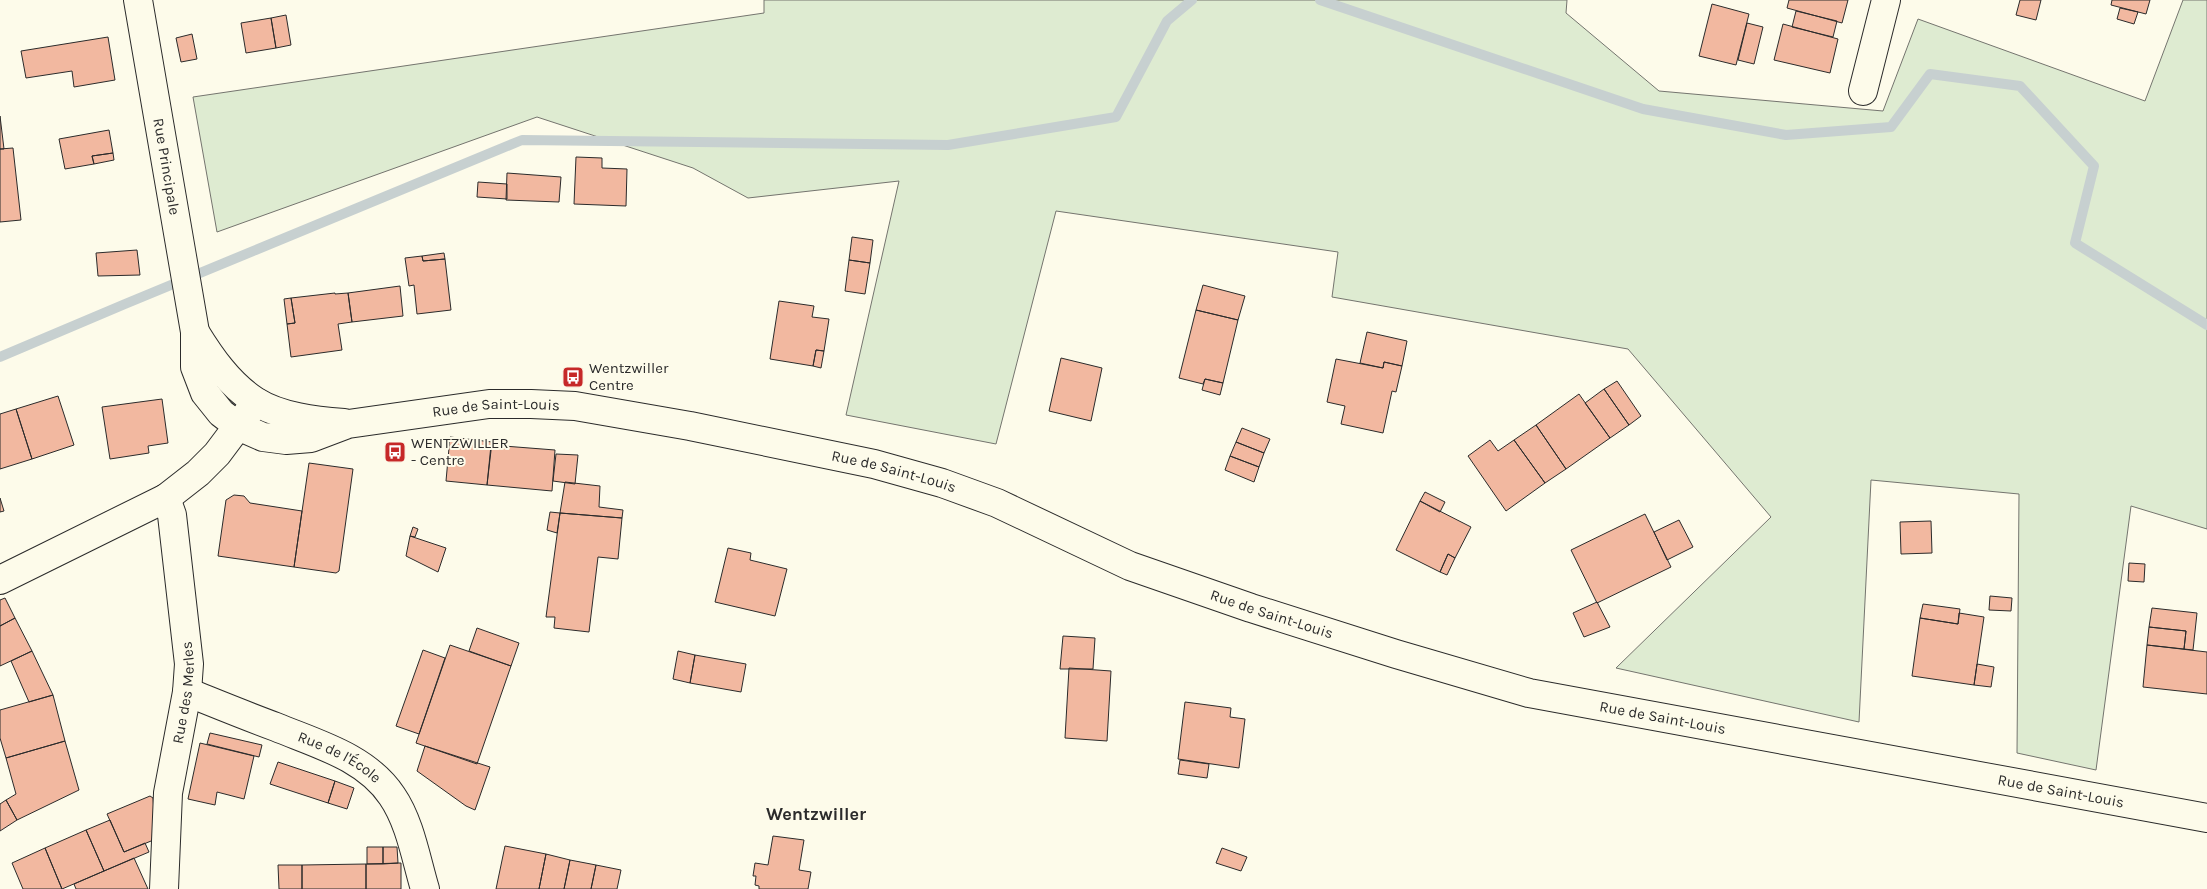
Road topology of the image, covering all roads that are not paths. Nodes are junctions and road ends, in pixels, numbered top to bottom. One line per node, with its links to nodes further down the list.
1 (138, 0): 4 (street, Rue Principale)
2 (1886, 0): 3 (street)
3 (1863, 92)
4 (193, 322): 5 (street, Rue Principale); 7 (street, Rue Principale)
5 (256, 402): 6 (street, Rue de Saint-Louis); 7 (street)
6 (348, 424): 7 (street, Rue de Saint-Louis); 11 (street, Rue de Saint-Louis)
7 (238, 426): 8 (street)
8 (166, 498): 9 (street); 10 (street, Rue des Merles)
9 (0, 580)
10 (188, 692): 12 (street, Rue des Merles); 13 (street, Rue de l'École)
11 (2207, 818)
12 (164, 889)
13 (425, 889)

